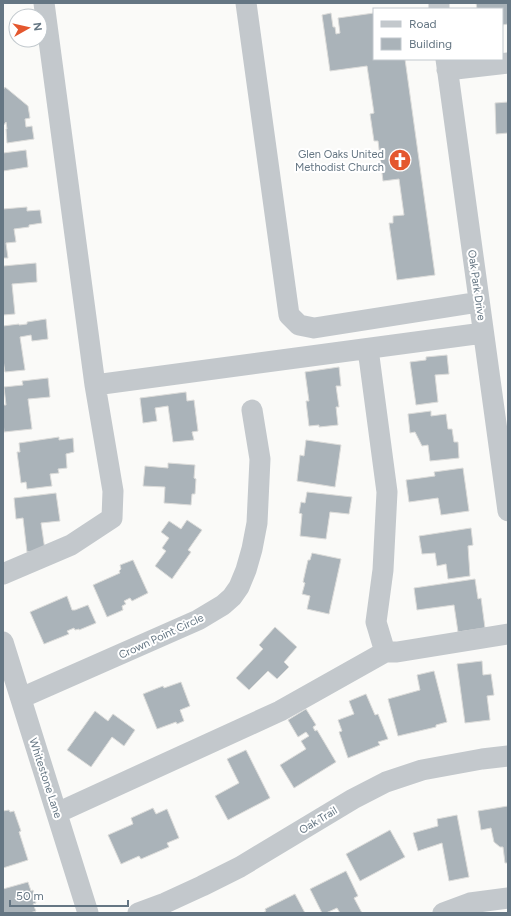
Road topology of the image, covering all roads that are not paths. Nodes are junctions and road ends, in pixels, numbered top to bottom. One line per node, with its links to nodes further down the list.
1 (44, 3): 8 (street)
2 (246, 3): 5 (street)
3 (508, 63): 4 (street)
4 (447, 65): 5 (street, Oak Park Drive)
5 (479, 302): 6 (street, Oak Park Drive)
6 (484, 333): 7 (street); 10 (street, Oak Park Drive)
7 (368, 349): 8 (street); 14 (street)
8 (95, 385): 11 (street)
9 (252, 410): 15 (street, Crown Point Circle)
10 (508, 511)
11 (3, 574)
12 (508, 634): 14 (street)
13 (3, 642): 15 (street, Whitestone Lane)
14 (385, 652): 17 (street)
15 (21, 698): 17 (street, Whitestone Lane)
16 (508, 756): 20 (street, Oak Trail)
17 (57, 813): 19 (street, Whitestone Lane)
18 (508, 898): 21 (street)
19 (88, 913)
20 (138, 913)
21 (443, 913)

